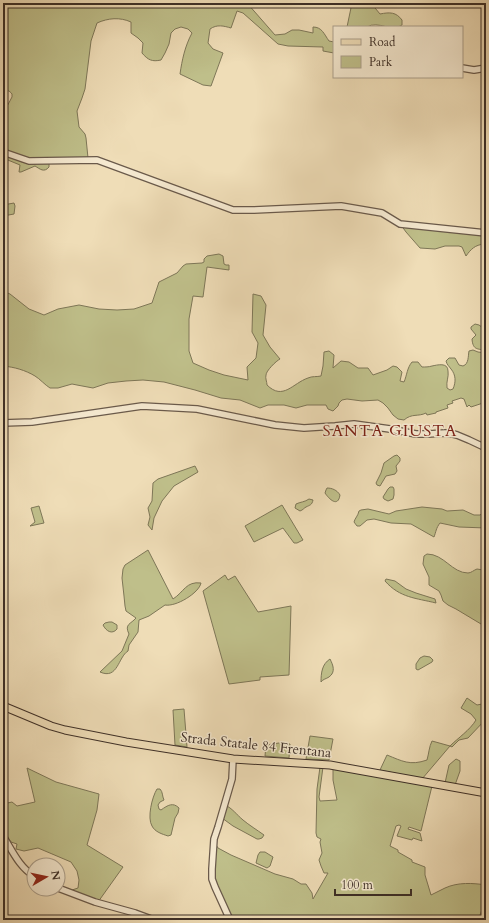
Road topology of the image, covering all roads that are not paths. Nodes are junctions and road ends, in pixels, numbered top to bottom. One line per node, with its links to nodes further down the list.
1 (463, 68): 2 (street)
2 (486, 68)
3 (3, 152): 4 (street)
4 (486, 233)
5 (3, 423): 6 (street)
6 (486, 448)
7 (3, 706): 8 (main road, Strada Statale 84 Frentana)
8 (233, 759): 9 (main road, Strada Statale 84 Frentana); 14 (street)
9 (486, 793)
10 (3, 836): 11 (street)
11 (26, 870)
12 (66, 891): 13 (street)
13 (154, 920)
14 (230, 920)

